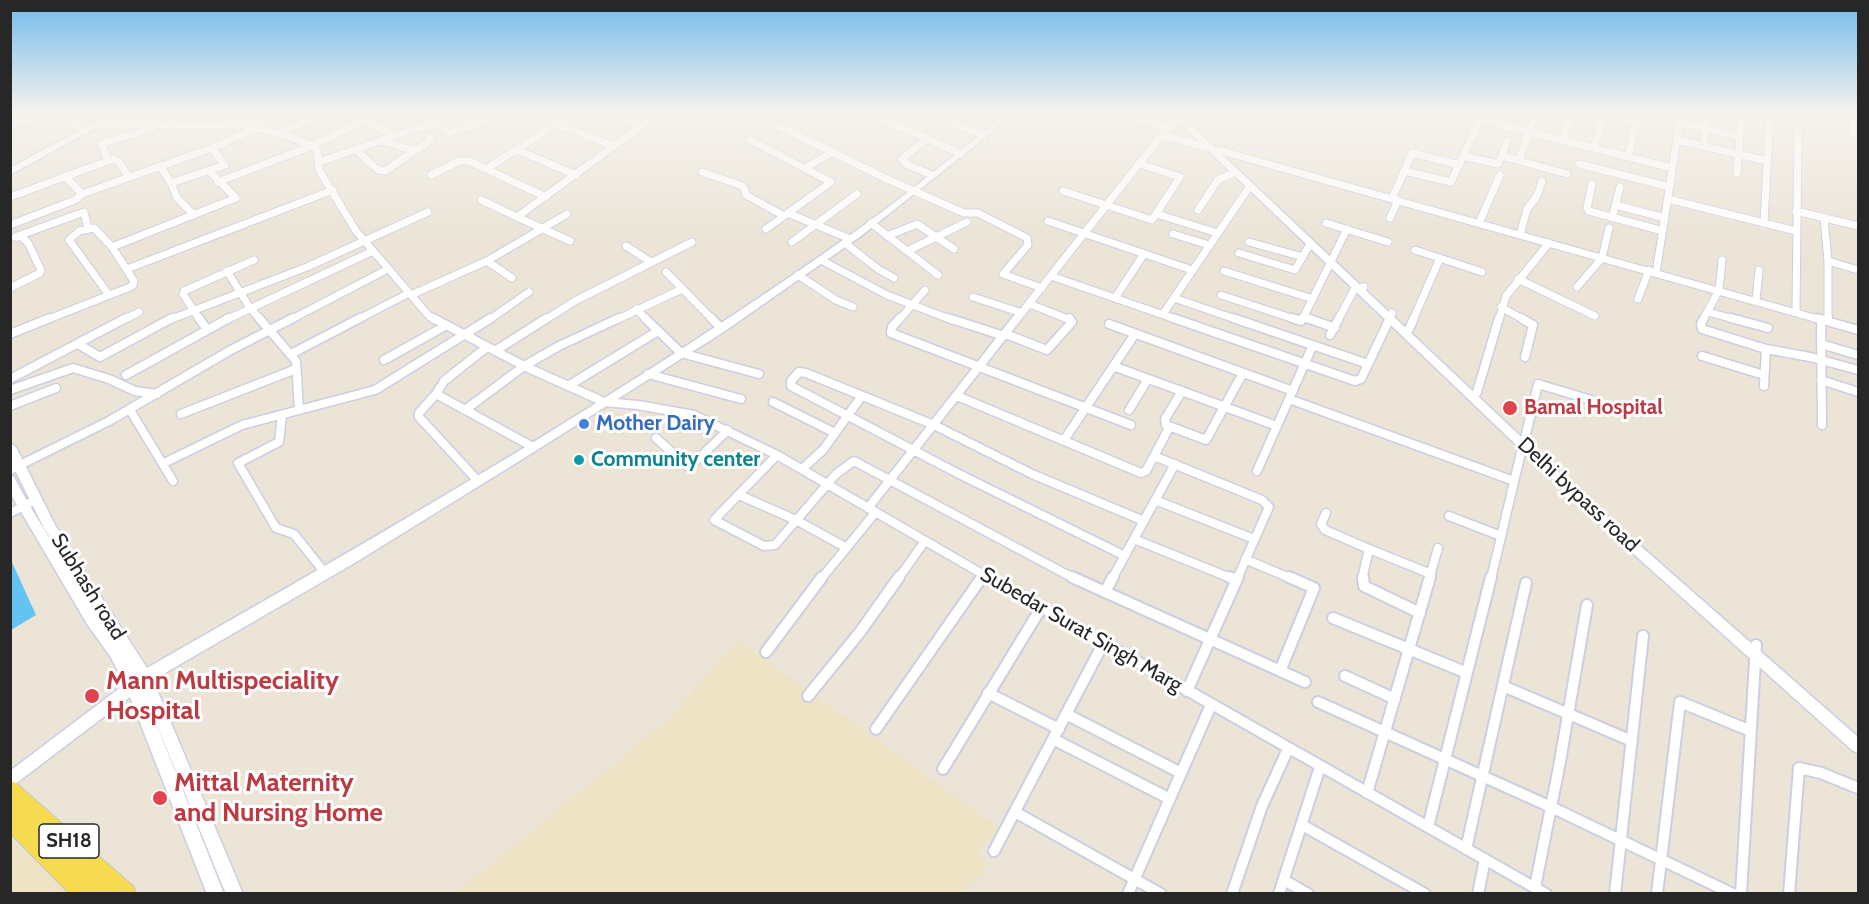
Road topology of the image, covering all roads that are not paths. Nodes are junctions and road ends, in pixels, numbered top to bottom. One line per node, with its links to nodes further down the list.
1 (38, 155): 44 (street)
2 (106, 155): 34 (street)
3 (191, 155): 41 (street)
4 (217, 155): 46 (street)
5 (287, 155): 59 (street)
6 (318, 155): 37 (street)
7 (340, 155): 37 (street)
8 (362, 155): 9 (street)
9 (408, 155)
10 (509, 155): 45 (street)
11 (529, 155): 54 (street)
12 (602, 155): 54 (street)
13 (780, 155): 42 (street)
14 (827, 155): 42 (street)
15 (839, 155): 66 (street)
16 (907, 155): 57 (street)
17 (959, 155): 57 (street)
18 (1147, 155): 38 (street)
19 (1220, 155): 49 (street, Delhi bypass road)
20 (1221, 155): 137 (street, Delhi bypass road)
21 (1239, 155): 72 (street)
22 (1411, 155): 47 (street)
23 (1421, 155): 40 (street)
24 (1521, 155): 35 (street)
25 (1621, 155): 33 (street)
26 (1674, 155): 43 (street)
27 (1738, 155): 50 (street)
28 (1743, 155): 36 (street)
29 (1767, 155): 36 (street)
30 (1797, 155): 78 (street)
31 (1463, 156): 32 (street); 40 (street)
32 (1502, 156): 35 (street)
33 (1628, 157): 43 (street)
34 (108, 160): 55 (street); 56 (street)
35 (1519, 160): 52 (street)
36 (1767, 161): 93 (street)
37 (319, 162): 65 (street)
38 (1140, 164): 76 (street); 82 (street)
39 (1579, 164): 64 (street)
40 (1460, 165): 47 (street)
41 (160, 166): 56 (street); 60 (street)
42 (805, 168): 81 (street)
43 (1672, 168): 64 (street)
44 (10, 170)
45 (486, 170): 53 (street); 71 (street)
46 (209, 171): 59 (street); 60 (street)
47 (1404, 171): 72 (street)
48 (702, 172): 81 (street)
49 (1235, 172): 62 (street, Delhi bypass road); 77 (street)
50 (1737, 173)
51 (1500, 174): 92 (street)
52 (1567, 174)
53 (431, 175)
54 (576, 175): 71 (street)
55 (65, 176): 68 (street); 70 (street)
56 (128, 176): 68 (street)
57 (932, 176): 66 (street)
58 (1542, 181): 108 (street)
59 (218, 182): 83 (street)
60 (171, 183): 83 (street)
61 (1592, 184): 86 (street)
62 (1250, 186): 105 (street); 120 (street, Delhi bypass road)
63 (1620, 187): 75 (street)
64 (1670, 187): 73 (street)
65 (333, 190): 112 (street); 140 (street)
66 (912, 191): 94 (street); 159 (street)
67 (1063, 191): 76 (street)
68 (82, 194): 95 (street)
69 (857, 194): 96 (street)
70 (10, 197)
71 (546, 197): 84 (street)
72 (1395, 199): 85 (street); 92 (street)
73 (1668, 199): 87 (street); 93 (street)
74 (481, 200): 84 (street)
75 (1616, 205): 86 (street); 87 (street)
76 (1107, 206): 82 (street); 106 (street)
77 (1198, 210)
78 (1796, 211): 88 (street); 104 (street)
79 (428, 212): 112 (street)
80 (567, 214): 100 (street)
81 (786, 214): 96 (street); 101 (street)
82 (1157, 214): 105 (street)
83 (194, 215): 123 (street)
84 (517, 217): 100 (street)
85 (1390, 218)
86 (1612, 218): 103 (street)
87 (1665, 218): 103 (street)
88 (1824, 218): 97 (street); 138 (street)
89 (1048, 221): 106 (street)
90 (967, 222): 110 (street)
91 (1326, 223): 102 (street)
92 (1479, 223): 108 (street)
93 (1764, 223): 104 (street)
94 (871, 224): 109 (street); 114 (street)
95 (10, 225)
96 (816, 225): 114 (street); 116 (street)
97 (1858, 226)
98 (88, 228): 111 (street); 123 (street); 166 (street)
99 (1609, 228): 132 (street)
100 (543, 229): 113 (street); 136 (street)
101 (766, 229)
102 (1347, 230): 118 (street); 137 (street)
103 (1663, 231): 147 (street)
104 (1796, 231): 183 (street)
105 (1217, 233): 121 (street)
106 (1084, 234): 129 (street); 152 (street)
107 (1173, 234): 121 (street)
108 (1520, 235): 119 (street)
109 (887, 236): 110 (street); 125 (street)
110 (938, 237): 124 (street); 125 (street)
111 (13, 238): 158 (street)
112 (364, 241): 127 (street); 163 (street)
113 (570, 241)
114 (848, 241): 134 (street); 153 (street)
115 (692, 242): 139 (street)
116 (792, 242)
117 (1249, 242): 130 (street)
118 (1388, 242)
119 (1549, 243): 132 (street); 155 (street)
120 (1311, 244): 130 (street); 137 (street, Delhi bypass road)
121 (1209, 245): 142 (street)
122 (626, 246): 139 (street)
123 (112, 247): 140 (street)
124 (954, 249)
125 (907, 250): 150 (street)
126 (1415, 250): 131 (street)
127 (373, 251): 141 (street); 178 (street)
128 (1239, 253): 130 (street)
129 (1144, 254): 142 (street); 169 (street)
130 (1303, 257)
131 (1440, 258): 149 (street); 201 (street)
132 (1602, 258): 147 (street); 156 (street)
133 (254, 260): 145 (street)
134 (821, 260): 151 (street); 175 (street)
135 (1722, 260): 162 (street)
136 (487, 261): 154 (street); 165 (street)
137 (1332, 261): 157 (street, Delhi bypass road); 171 (street)
138 (1828, 261): 144 (street); 189 (street)
139 (651, 262): 206 (street)
140 (127, 269): 166 (street)
141 (388, 269): 165 (street); 195 (street)
142 (1192, 270): 170 (street)
143 (1759, 270): 173 (street)
144 (1858, 270)
145 (227, 271): 163 (street); 179 (street)
146 (1224, 271): 171 (street)
147 (1653, 271): 162 (street); 172 (street)
148 (666, 272): 160 (street)
149 (1482, 272)
150 (938, 274)
151 (798, 275): 176 (street); 192 (street)
152 (1051, 276): 159 (street); 169 (street)
153 (894, 278)
154 (512, 279)
155 (1518, 279): 177 (street); 187 (street)
156 (1577, 286)
157 (1360, 287): 186 (street, Delhi bypass road); 188 (street)
158 (10, 288)
159 (1042, 288): 174 (street)
160 (682, 289): 180 (street); 192 (street)
161 (925, 290): 175 (street)
162 (1719, 290): 173 (street); 182 (street)
163 (240, 292): 178 (street); 179 (street)
164 (529, 292): 202 (street)
165 (410, 294): 191 (street); 209 (street)
166 (109, 295): 198 (street)
167 (1221, 295): 188 (street)
168 (973, 297): 184 (street)
169 (1115, 298): 185 (street)
170 (1174, 298): 185 (street); 205 (street)
171 (1312, 299): 188 (street)
172 (1638, 299)
173 (1756, 301): 183 (street)
174 (1030, 304): 184 (street); 200 (street)
175 (910, 306): 200 (street); 219 (street)
176 (853, 307)
177 (1501, 307): 212 (street); 241 (street)
178 (250, 308): 193 (street); 195 (street)
179 (194, 309): 193 (street); 203 (street)
180 (636, 309): 197 (street); 217 (street)
181 (139, 312): 203 (street)
182 (1708, 312): 194 (street); 207 (street)
183 (1796, 312): 189 (street)
184 (1022, 313): 200 (street)
185 (1163, 314): 215 (street)
186 (1390, 315): 201 (street, Delhi bypass road); 216 (street)
187 (1595, 316)
188 (1304, 317)
189 (1824, 320): 196 (street); 204 (street)
190 (1109, 324): 199 (street)
191 (445, 326): 202 (street); 214 (street)
192 (721, 327): 208 (street)
193 (206, 328): 225 (street)
194 (1768, 328)
195 (270, 329): 209 (street); 236 (street)
196 (1858, 330)
197 (658, 331): 208 (street); 230 (street)
198 (10, 334)
199 (1135, 334): 218 (street); 222 (street)
200 (1005, 335): 219 (street)
201 (1412, 335): 241 (street, Delhi bypass road)
202 (465, 336): 206 (street); 250 (street)
203 (78, 344): 227 (street)
204 (1821, 344): 210 (street); 213 (street)
205 (1313, 345): 215 (street); 216 (street)
206 (491, 349): 217 (street); 237 (street)
207 (1766, 349): 213 (street); 226 (street)
208 (681, 353): 223 (street); 224 (street)
209 (291, 354): 220 (street)
210 (1858, 355)
211 (1702, 356): 226 (street)
212 (1525, 357)
213 (1821, 359): 221 (street); 229 (street)
214 (384, 360)
215 (1305, 364): 216 (street); 238 (street)
216 (1368, 364)
217 (524, 366): 230 (street); 251 (street)
218 (1113, 366): 228 (street); 247 (street)
219 (980, 367): 239 (street); 247 (street)
220 (297, 369): 250 (street); 253 (street)
221 (1858, 370)
222 (1243, 373): 238 (street); 248 (street)
223 (648, 374): 242 (street); 244 (street)
224 (759, 374)
225 (126, 375)
226 (1764, 375): 231 (street)
227 (10, 379)
228 (1148, 379): 234 (street); 252 (street)
229 (1821, 380): 235 (street); 258 (street)
230 (568, 386): 244 (street)
231 (1764, 386)
232 (56, 388): 246 (street)
233 (10, 390): 236 (street)
234 (1182, 392): 248 (street); 260 (street)
235 (1858, 392)
236 (157, 394): 249 (street)
237 (436, 394): 251 (street); 277 (street)
238 (1291, 395): 259 (street); 278 (street)
239 (957, 396): 256 (street); 264 (street)
240 (861, 397): 255 (street); 255 (street); 256 (street)
241 (1479, 397): 265 (street, Delhi bypass road)
242 (741, 399)
243 (1595, 401): 265 (street)
244 (604, 402): 261 (street, Subedar Surat Singh Marg); 266 (street)
245 (773, 402): 262 (street)
246 (10, 406)
247 (1085, 407): 257 (street); 264 (street)
248 (1225, 407): 259 (street); 260 (street)
249 (130, 410): 270 (street); 271 (street)
250 (299, 410): 254 (street)
251 (465, 410): 266 (street)
252 (1129, 410)
253 (181, 414)
254 (282, 415): 271 (street); 298 (street)
255 (848, 417): 262 (street); 267 (street)
256 (934, 425): 267 (street); 288 (street)
257 (1131, 425)
258 (1822, 425)
259 (1277, 426): 274 (street)
260 (1169, 428): 269 (street)
261 (728, 430): 263 (street); 268 (street, Subedar Surat Singh Marg)
262 (835, 433): 273 (street)
263 (656, 438)
264 (1064, 440): 269 (street)
265 (1524, 441): 278 (street); 312 (street, Delhi bypass road)
266 (533, 447): 277 (street)
267 (913, 451): 275 (street); 296 (street)
268 (777, 455): 273 (street, Subedar Surat Singh Marg); 281 (street)
269 (1154, 456): 272 (street)
270 (13, 458): 283 (street, Subhash road)
271 (164, 463): 279 (street)
272 (1175, 464): 282 (street); 291 (street)
273 (802, 469): 280 (street, Subedar Surat Singh Marg)
274 (1257, 471)
275 (891, 478): 280 (street); 284 (street); 303 (street)
276 (10, 480): 283 (street, Subhash road)
277 (478, 481): 298 (street)
278 (1514, 481): 289 (street)
279 (173, 482)
280 (827, 484): 284 (street, Subedar Surat Singh Marg); 287 (street)
281 (739, 495): 287 (street); 287 (street)
282 (1155, 500): 288 (street); 291 (street)
283 (23, 507): 318 (street, Subhash road)
284 (871, 510): 292 (street, Subedar Surat Singh Marg); 293 (street)
285 (1326, 513): 294 (street)
286 (1449, 516): 289 (street)
287 (796, 520): 293 (street)
288 (1144, 521): 290 (street)
289 (1502, 536): 315 (street)
290 (1134, 539): 296 (street); 301 (street)
291 (1254, 539): 297 (street)
292 (925, 541): 299 (street, Subedar Surat Singh Marg); 322 (street)
293 (845, 547): 313 (street)
294 (1369, 549): 300 (street); 306 (street)
295 (1438, 549): 300 (street)
296 (1125, 556): 303 (street)
297 (1245, 559): 301 (street); 314 (street)
298 (325, 573): 318 (street)
299 (984, 574): 305 (street, Subedar Surat Singh Marg); 328 (street)
300 (1431, 574): 306 (street)
301 (1236, 580): 309 (street)
302 (1526, 584): 319 (street)
303 (1105, 592): 309 (street)
304 (1587, 605): 327 (street)
305 (1041, 608): 310 (street, Subedar Surat Singh Marg); 321 (street)
306 (1420, 613): 311 (street)
307 (1333, 618): 311 (street)
308 (1643, 636): 333 (street)
309 (1209, 640): 314 (street); 320 (street)
310 (1103, 644): 320 (street, Subedar Surat Singh Marg); 326 (street)
311 (1409, 650): 315 (street); 323 (street)
312 (1756, 650): 329 (street); 332 (street, Delhi bypass road); 334 (street, Delhi bypass road)
313 (766, 652)
314 (1280, 671): 317 (street)
315 (1467, 673): 336 (street)
316 (1345, 676): 323 (street)
317 (1305, 681)
318 (139, 682): 341 (street); 347 (street, Subhash road)
319 (1503, 686): 327 (street); 340 (street)
320 (1187, 691): 325 (street, Subedar Surat Singh Marg)
321 (988, 693): 331 (street); 338 (street)
322 (808, 696)
323 (1395, 699): 330 (street)
324 (1318, 702): 330 (street)
325 (1211, 705): 335 (street, Subedar Surat Singh Marg); 339 (street)
326 (1066, 714): 331 (street); 339 (street)
327 (1568, 714): 333 (street); 348 (street)
328 (876, 729)
329 (1750, 731): 357 (street); 377 (street)
330 (1385, 732): 336 (street); 344 (street)
331 (1056, 734): 345 (street); 349 (street)
332 (1858, 735)
333 (1632, 741): 353 (street)
334 (1858, 746)
335 (1288, 748): 337 (street, Subedar Surat Singh Marg); 368 (street)
336 (1445, 759): 340 (street); 352 (street)
337 (1320, 767): 344 (street, Subedar Surat Singh Marg); 351 (street)
338 (942, 769)
339 (1181, 773): 345 (street)
340 (1483, 776): 348 (street); 354 (street)
341 (10, 781)
342 (1858, 788): 378 (street)
343 (10, 789): 364 (main road, SH18)
344 (1367, 793): 352 (street, Subedar Surat Singh Marg)
345 (1170, 799): 358 (street)
346 (10, 802): 363 (main road)
347 (191, 807): 361 (street, Subhash road); 365 (street, Subhash road)
348 (1551, 807): 353 (street); 360 (street)
349 (1015, 812): 355 (street); 358 (street)
350 (10, 820): 362 (main road, SH18)
351 (1302, 825): 359 (street); 371 (street)
352 (1428, 827): 354 (street, Subedar Surat Singh Marg)
353 (1621, 841): 357 (street); 374 (street)
354 (1466, 849): 356 (street, Subedar Surat Singh Marg)
355 (994, 851)
356 (1485, 859): 360 (street, Subedar Surat Singh Marg); 372 (street)
357 (1661, 860): 375 (street); 376 (street)
358 (1135, 878): 366 (street); 367 (street)
359 (1284, 880): 369 (street); 370 (street)
360 (1535, 887): 373 (street, Subedar Surat Singh Marg)
361 (231, 892)
362 (84, 894)
363 (103, 894)
364 (127, 894)
365 (216, 894)
366 (1128, 894)
367 (1161, 894)
368 (1232, 894)
369 (1279, 894)
370 (1308, 894)
371 (1425, 894)
372 (1478, 894)
373 (1546, 894)
374 (1615, 894)
375 (1657, 894)
376 (1733, 894)
377 (1741, 894)
378 (1789, 894)

